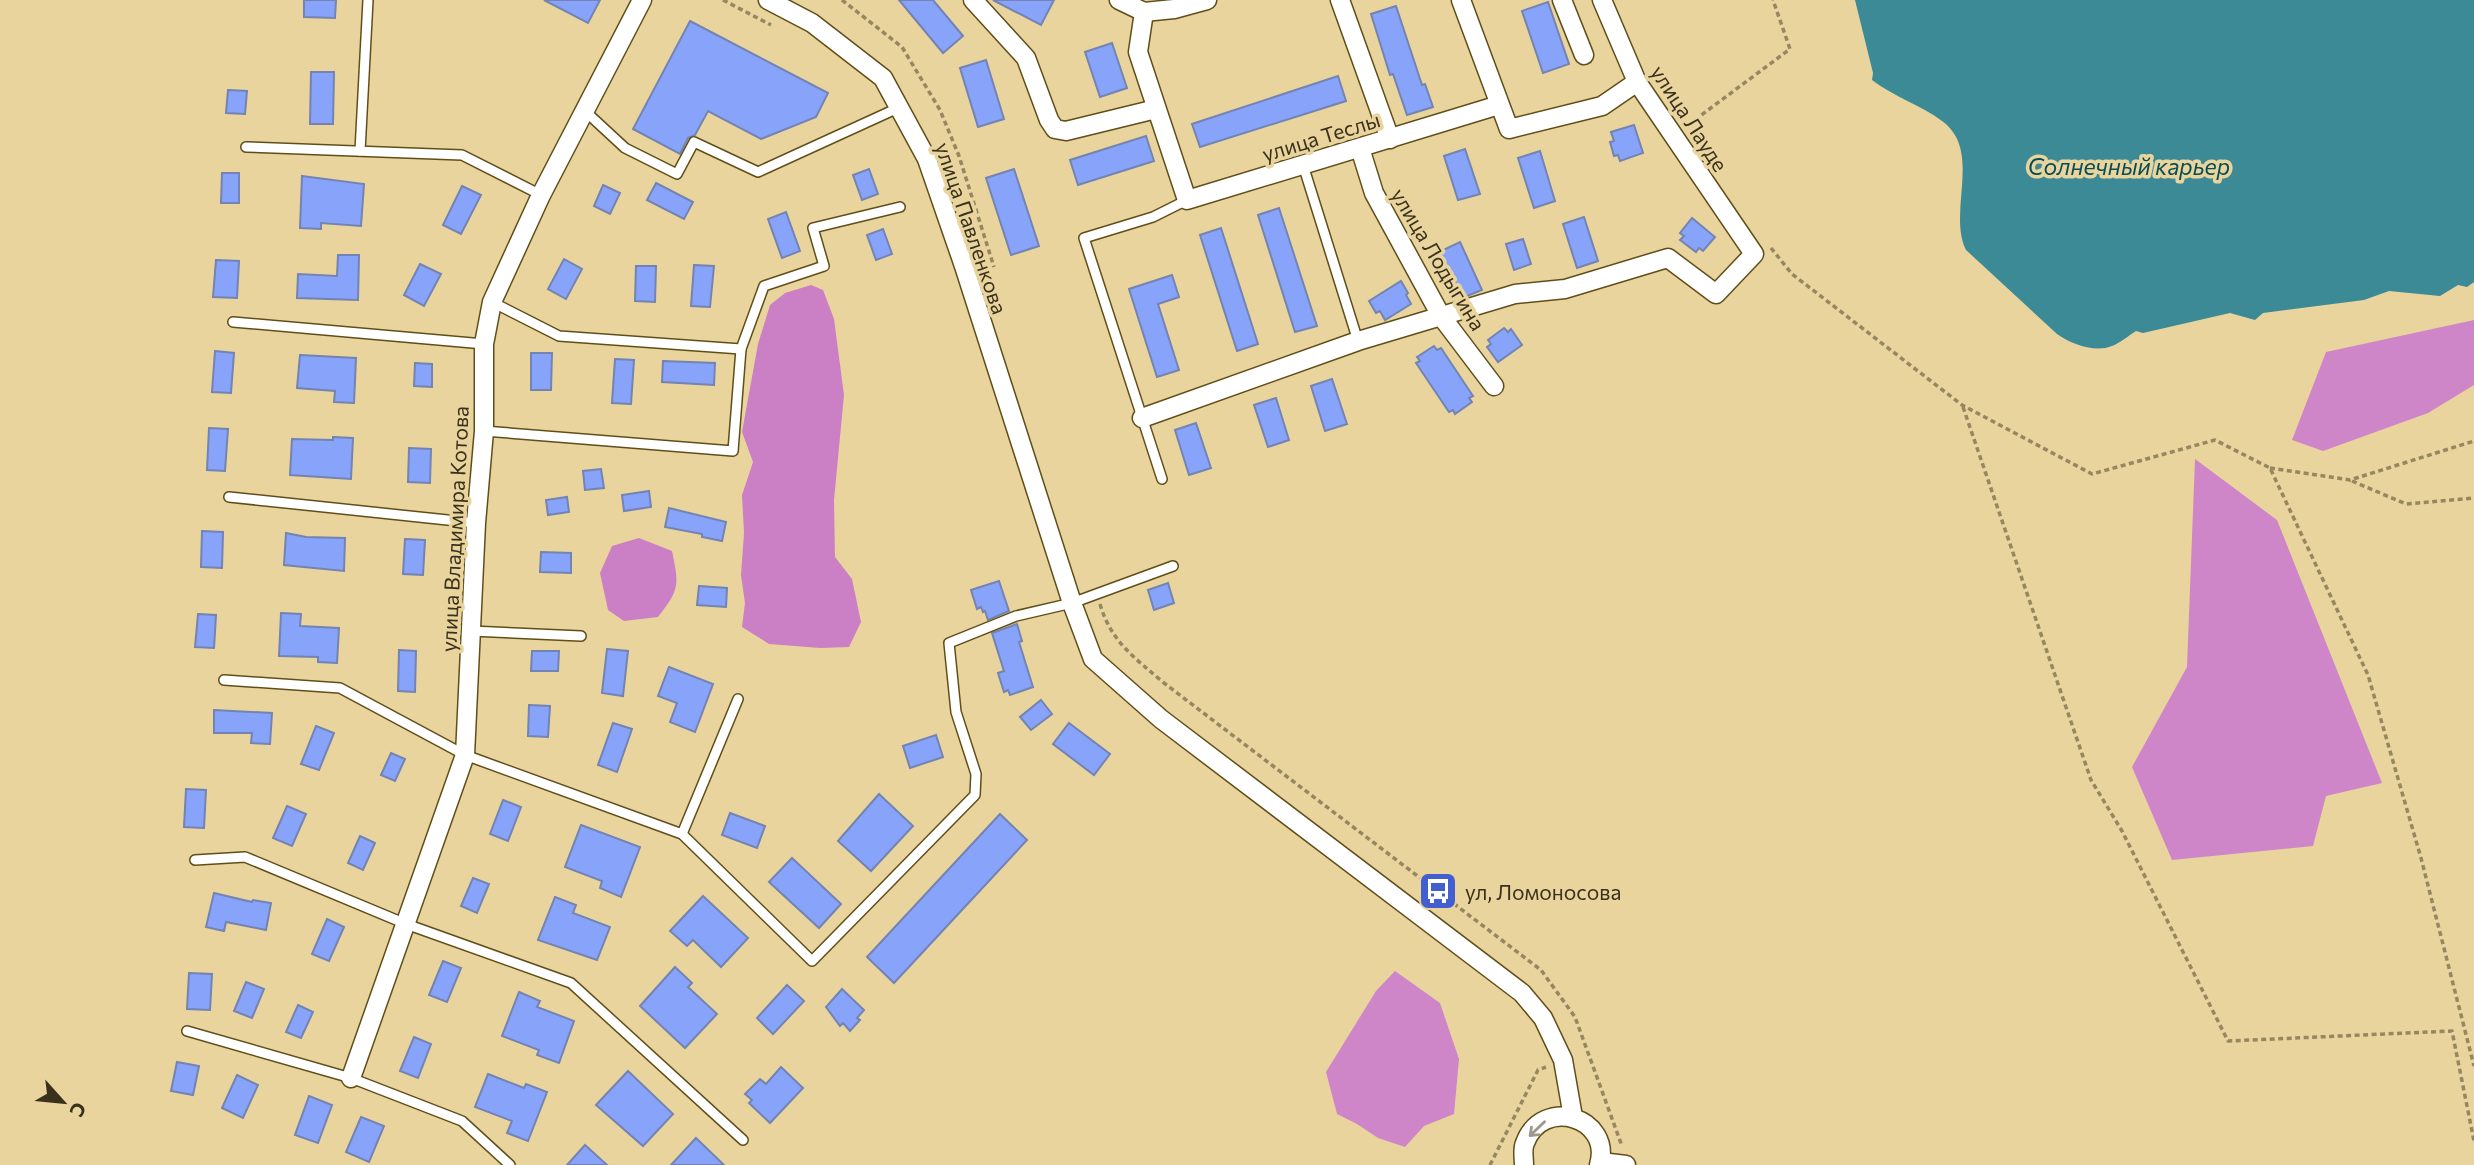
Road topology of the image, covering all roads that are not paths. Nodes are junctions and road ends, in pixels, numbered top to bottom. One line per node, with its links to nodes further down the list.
1 (368, 0): 21 (lane)
2 (642, 0): 17 (street, улица Владимира Котова)
3 (768, 0): 15 (street, улица Павленкова)
4 (973, 0): 16 (street)
5 (1119, 0): 11 (street)
6 (1207, 0): 11 (street)
7 (1340, 0): 18 (street)
8 (1461, 0): 14 (street)
9 (1562, 0): 12 (street)
10 (1602, 0): 13 (street, улица Лауде)
11 (1144, 12): 16 (street)
12 (1584, 55)
13 (1637, 82): 14 (street); 27 (street, улица Лауде)
14 (1499, 105): 18 (street, улица Теслы)
15 (898, 107): 17 (lane); 39 (street, улица Павленкова)
16 (1156, 109): 24 (street)
17 (585, 111): 23 (street, улица Владимира Котова)
18 (1390, 139): 20 (street, улица Теслы)
19 (246, 147): 21 (lane)
20 (1360, 148): 22 (street, улица Теслы); 27 (street, улица Лодыгина)
21 (360, 151): 23 (lane)
22 (1303, 165): 24 (street, улица Теслы); 29 (lane)
23 (541, 195): 26 (street, улица Владимира Котова)
24 (1187, 200): 33 (lane)
25 (900, 207): 31 (lane)
26 (492, 302): 30 (street, улица Владимира Котова); 31 (lane)
27 (1441, 316): 29 (street); 32 (street, улица Лодыгина)
28 (233, 322): 30 (lane)
29 (1358, 341): 33 (street)
30 (484, 344): 34 (street, улица Владимира Котова)
31 (741, 349): 34 (lane)
32 (1494, 386)
33 (1142, 418): 35 (lane)
34 (484, 431): 37 (street, улица Владимира Котова)
35 (1162, 479)
36 (229, 497): 37 (lane)
37 (476, 523): 40 (street, улица Владимира Котова)
38 (1173, 566): 39 (lane)
39 (1072, 603): 45 (lane); 50 (street, улица Павленкова)
40 (471, 631): 41 (lane); 44 (street, улица Владимира Котова)
41 (581, 636)
42 (224, 680): 44 (lane)
43 (738, 699): 45 (lane)
44 (465, 755): 45 (lane); 47 (street, улица Владимира Котова)
45 (682, 834)
46 (195, 860): 47 (lane)
47 (406, 923): 49 (street, улица Владимира Котова); 51 (lane)
48 (187, 1031): 49 (lane)
49 (351, 1078): 53 (lane)
50 (1573, 1117): 52 (street); 54 (street, one-way to 54)
51 (743, 1140)
52 (1600, 1163): 55 (street)
53 (510, 1165)
54 (1524, 1165)
55 (1626, 1165)

